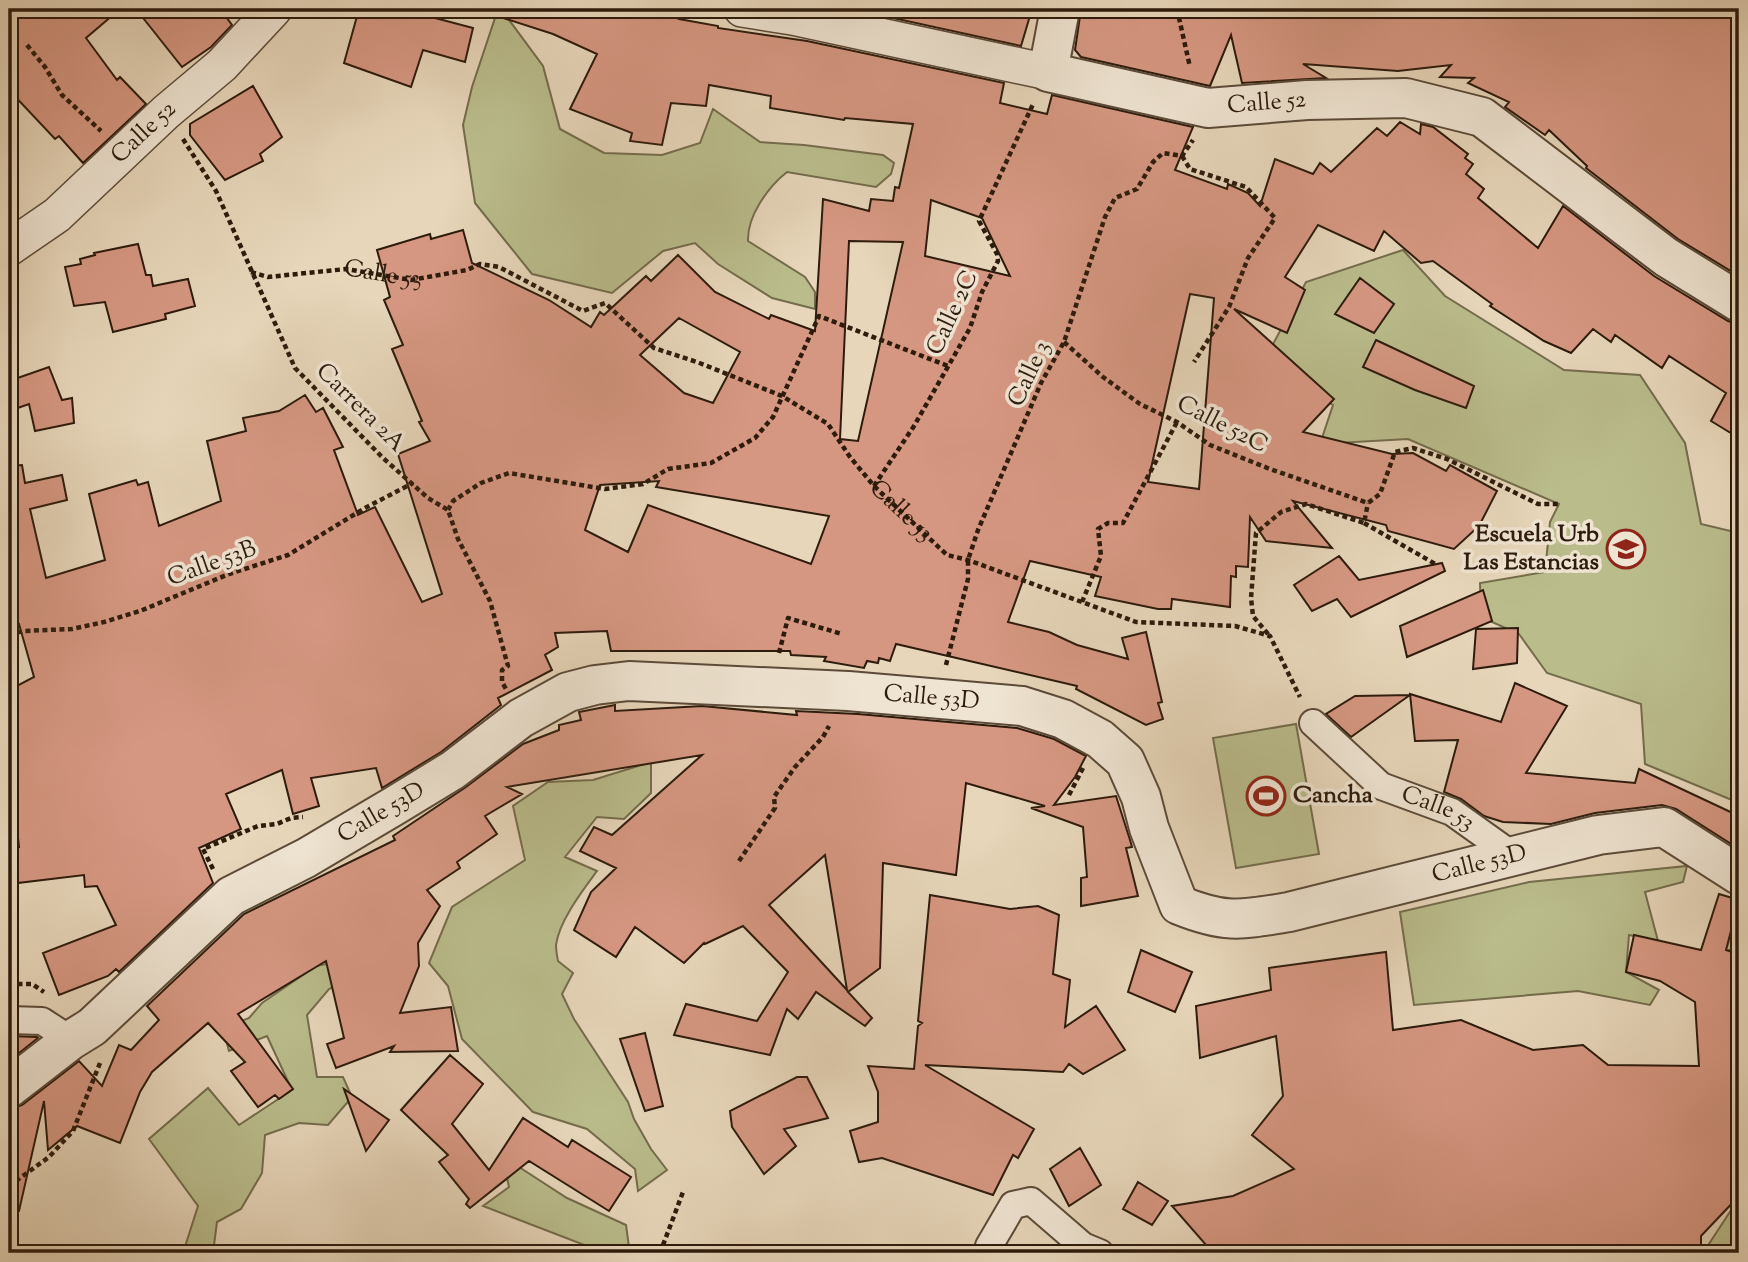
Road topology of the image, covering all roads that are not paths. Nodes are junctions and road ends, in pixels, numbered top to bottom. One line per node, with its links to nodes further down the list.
1 (274, 9): 5 (street, Calle 52)
2 (742, 9): 4 (street, Calle 52)
3 (1060, 9): 4 (street)
4 (1048, 72): 6 (street, Calle 52)
5 (9, 248)
6 (1739, 302)
7 (1313, 723): 8 (street, Calle 53)
8 (1515, 857): 9 (street, Calle 53D); 11 (street, Calle 53D)
9 (1739, 875)
10 (9, 1020): 11 (street)
11 (82, 1033): 12 (street, Calle 53D)
12 (9, 1088)
13 (987, 1253): 14 (street)
14 (1100, 1253)

